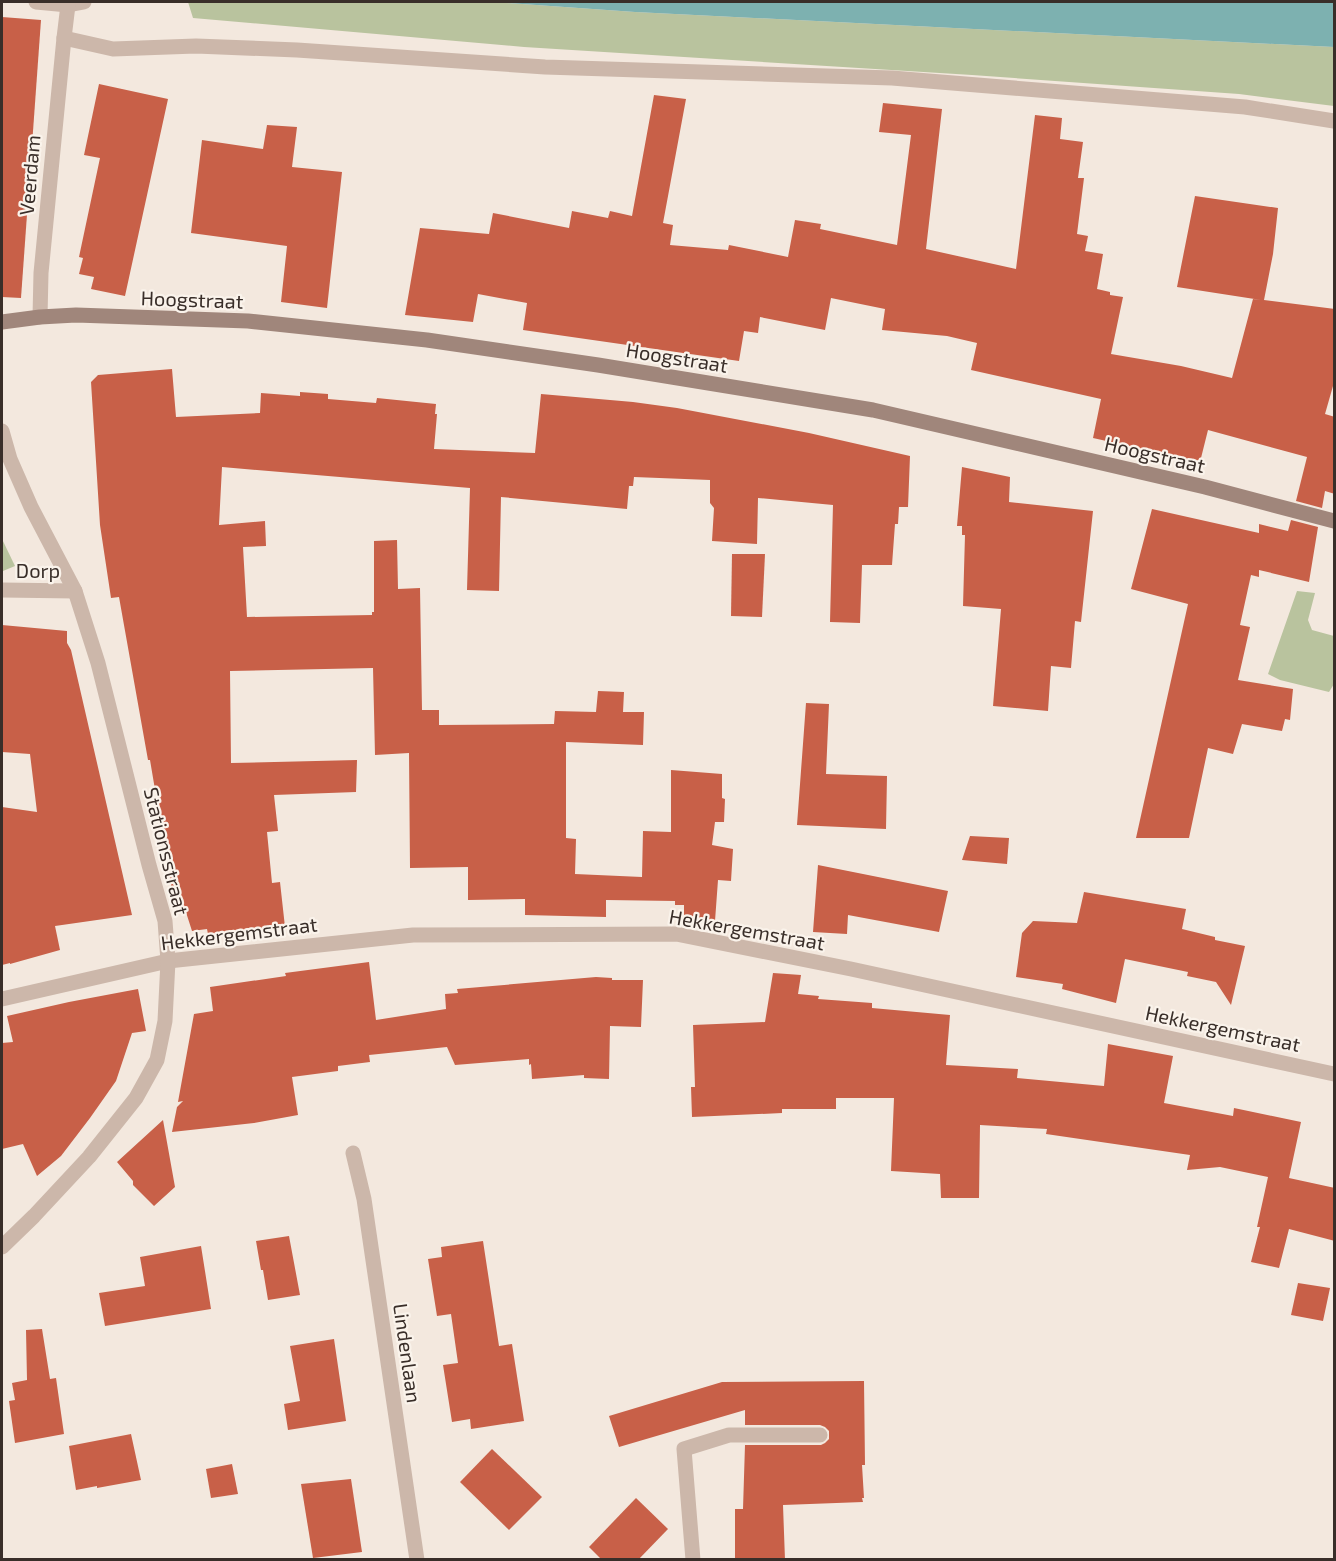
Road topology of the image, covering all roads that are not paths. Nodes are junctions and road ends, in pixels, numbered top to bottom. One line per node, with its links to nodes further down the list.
1 (36, 2): 3 (street)
2 (84, 2): 3 (street)
3 (68, 5): 4 (street, Veerdam)
4 (64, 38): 5 (street); 6 (street, Veerdam)
5 (1335, 121)
6 (40, 317): 7 (main road, Hoogstraat); 9 (main road, Hoogstraat)
7 (2, 322)
8 (2, 431): 11 (street, Stationsstraat)
9 (1335, 521)
10 (2, 590): 11 (street, Dorp)
11 (75, 591): 12 (street, Stationsstraat)
12 (168, 961): 13 (street, Hekkergemstraat); 14 (street, Hekkergemstraat); 16 (street, Stationsstraat)
13 (2, 999)
14 (1335, 1074)
15 (353, 1152): 18 (street, Lindenlaan)
16 (2, 1247)
17 (820, 1435): 19 (street)
18 (417, 1560)
19 (693, 1560)

